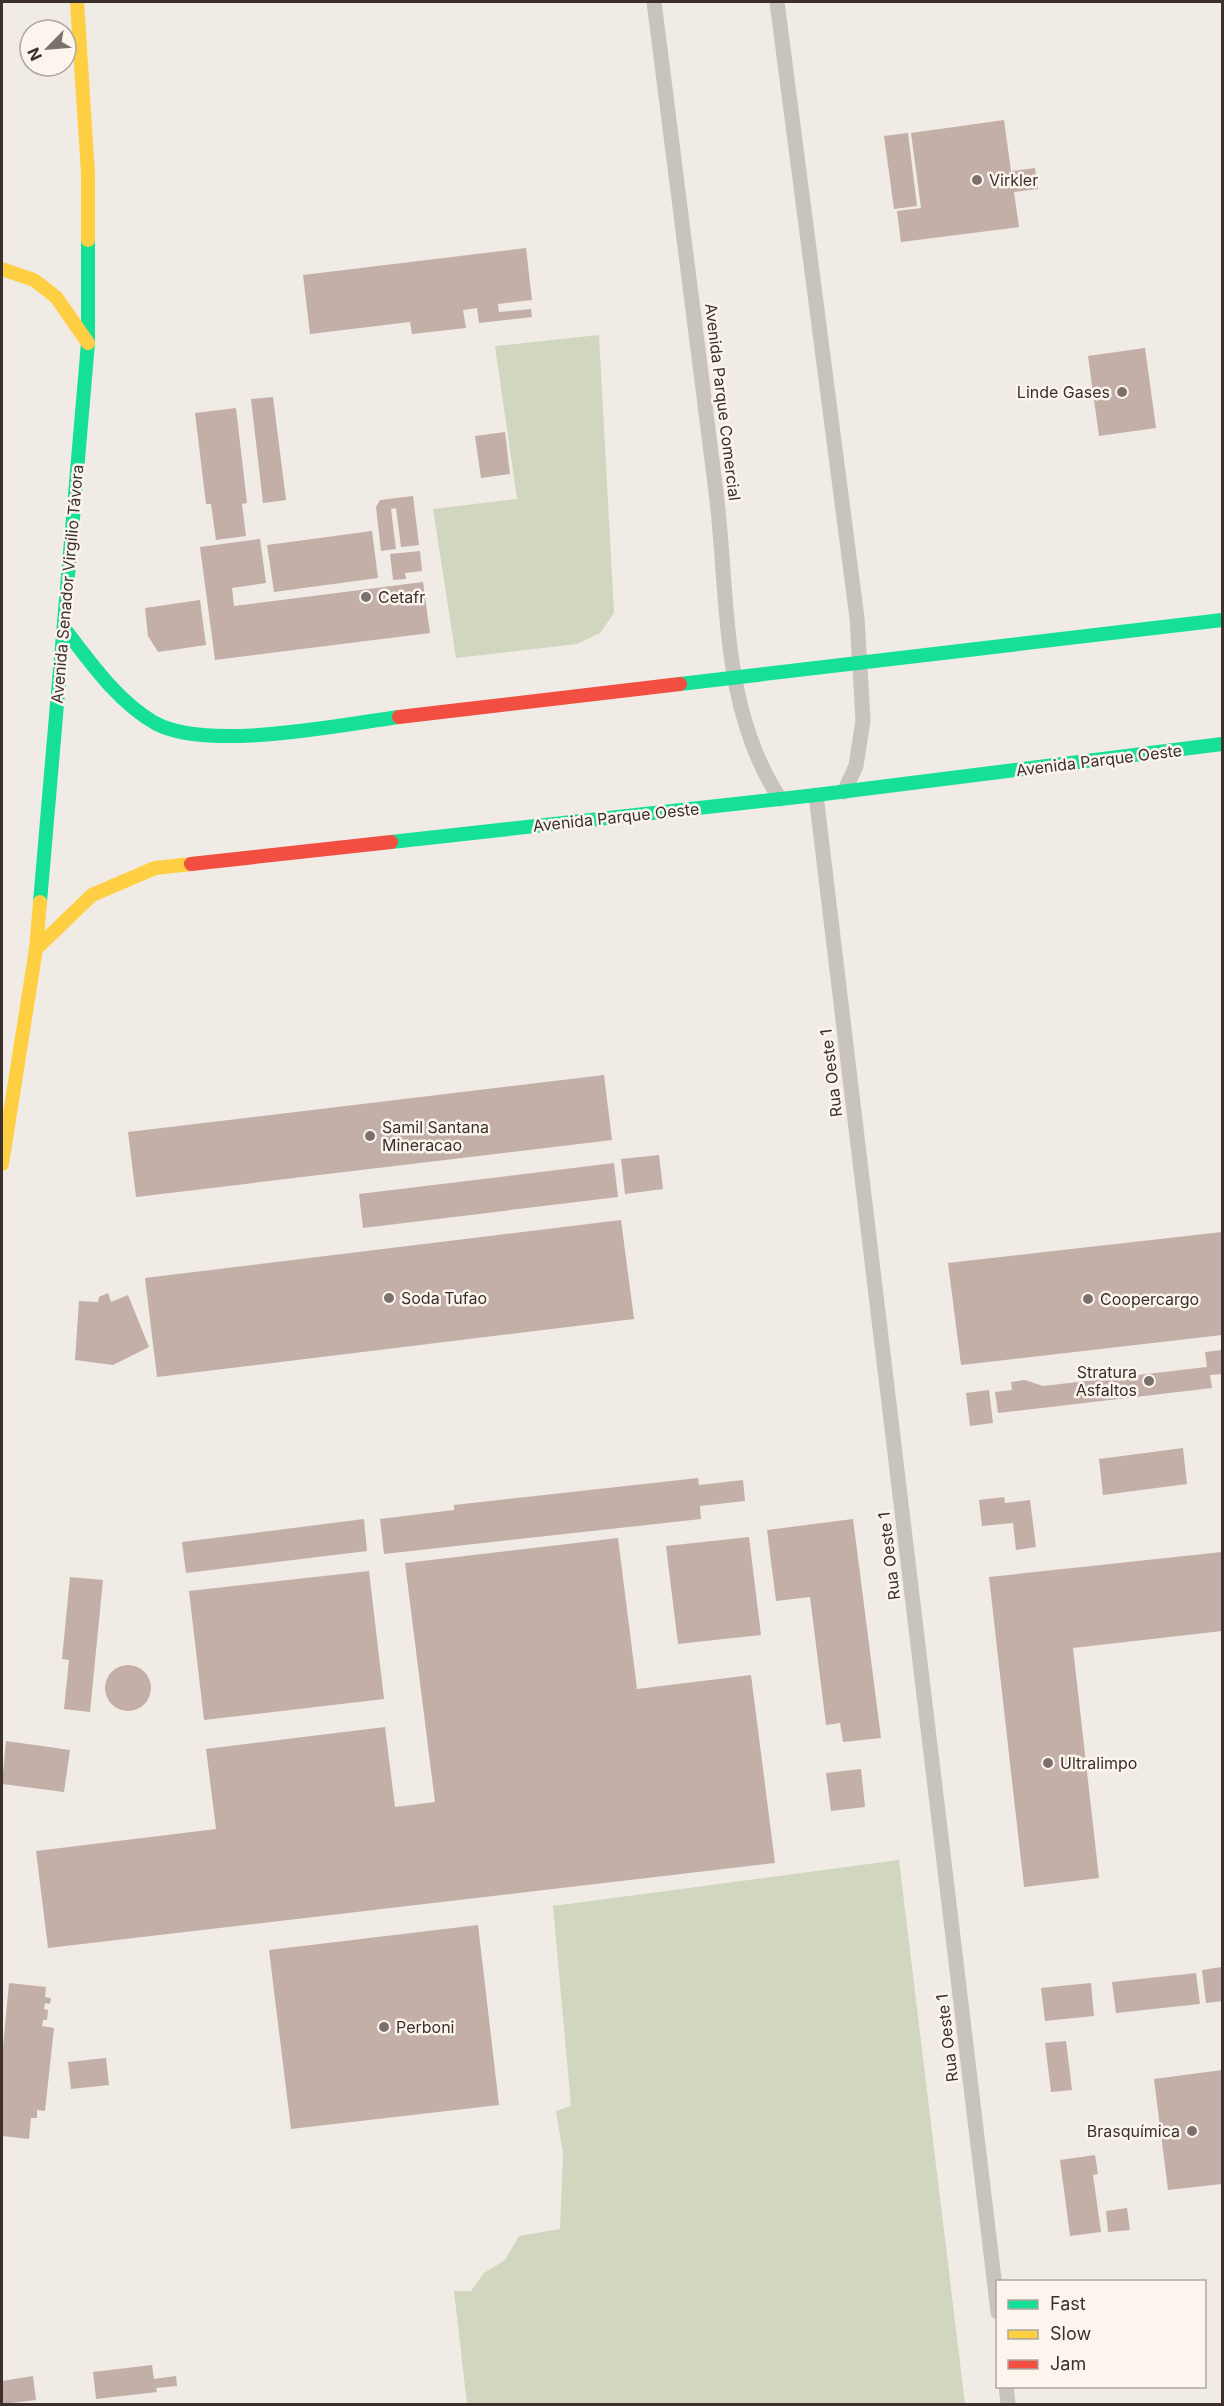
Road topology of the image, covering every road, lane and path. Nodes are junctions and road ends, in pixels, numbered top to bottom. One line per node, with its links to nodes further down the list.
1 (77, 2): 5 (street, Avenida Senador Virgílio Távora)
2 (654, 2): 9 (street, Avenida Parque Comercial)
3 (777, 2): 8 (street)
4 (2, 269): 5 (street)
5 (87, 343): 7 (street, Avenida Senador Virgílio Távora)
6 (1222, 620): 8 (street)
7 (64, 628): 9 (street); 14 (street, Avenida Senador Virgílio Távora)
8 (860, 663): 9 (street); 11 (street)
9 (735, 679): 13 (street, Avenida Parque Comercial)
10 (1222, 744): 11 (street, Avenida Parque Oeste)
11 (844, 792): 12 (street, Avenida Parque Oeste)
12 (816, 795): 13 (street, Avenida Parque Oeste); 16 (street, Rua Oeste 1)
13 (780, 799): 14 (street, Avenida Parque Oeste)
14 (36, 949): 15 (street, Avenida Senador Virgílio Távora)
15 (2, 1164)
16 (996, 2295)
17 (1006, 2388): 18 (street)
18 (1008, 2404)

